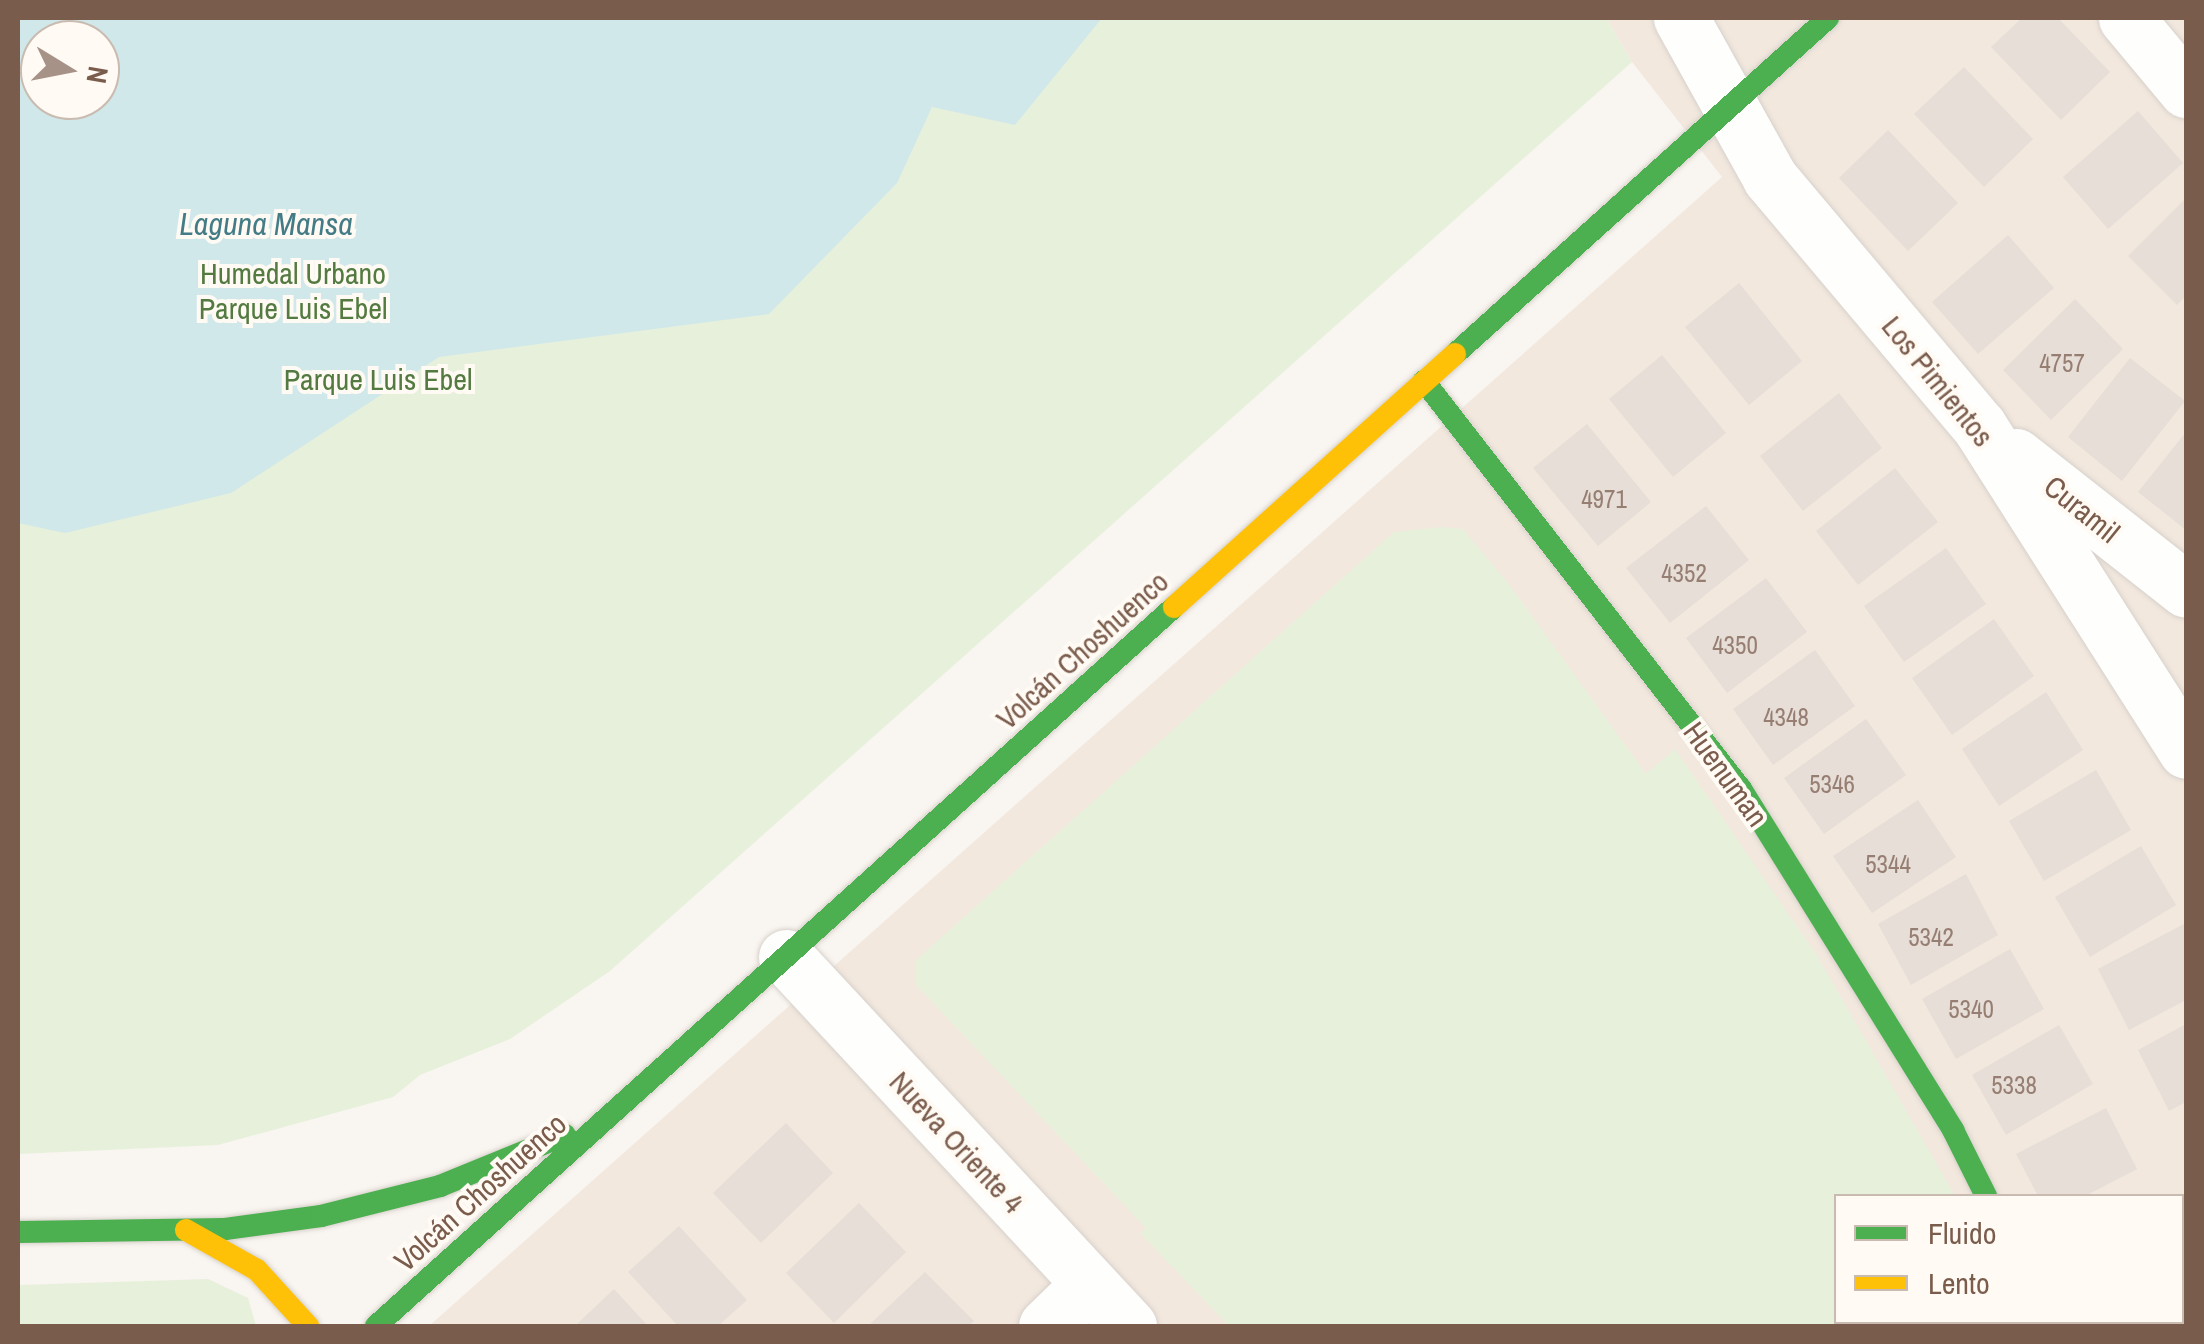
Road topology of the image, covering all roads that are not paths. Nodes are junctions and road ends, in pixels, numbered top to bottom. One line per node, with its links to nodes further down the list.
1 (1681, 18): 5 (street, Los Pimientos)
2 (1828, 18): 5 (street, Volcán Choshuenco)
3 (2126, 18): 4 (street)
4 (2186, 90)
5 (1726, 108): 6 (street, Volcán Choshuenco); 7 (street, Los Pimientos)
6 (1424, 381): 10 (street, Volcán Choshuenco); 12 (street, Huenuman)
7 (1980, 426): 8 (street, Curamil); 9 (street, Los Pimientos)
8 (2186, 590)
9 (2186, 751)
10 (786, 957): 11 (street, Volcán Choshuenco); 15 (street, Nueva Oriente 4)
11 (618, 1109): 13 (street); 17 (street, Volcán Choshuenco)
12 (1985, 1194)
13 (186, 1230): 14 (street); 16 (street)
14 (18, 1232)
15 (1088, 1284): 18 (street); 19 (street, Nueva Oriente 4)
16 (308, 1326)
17 (376, 1326)
18 (1046, 1326)
19 (1130, 1326)

